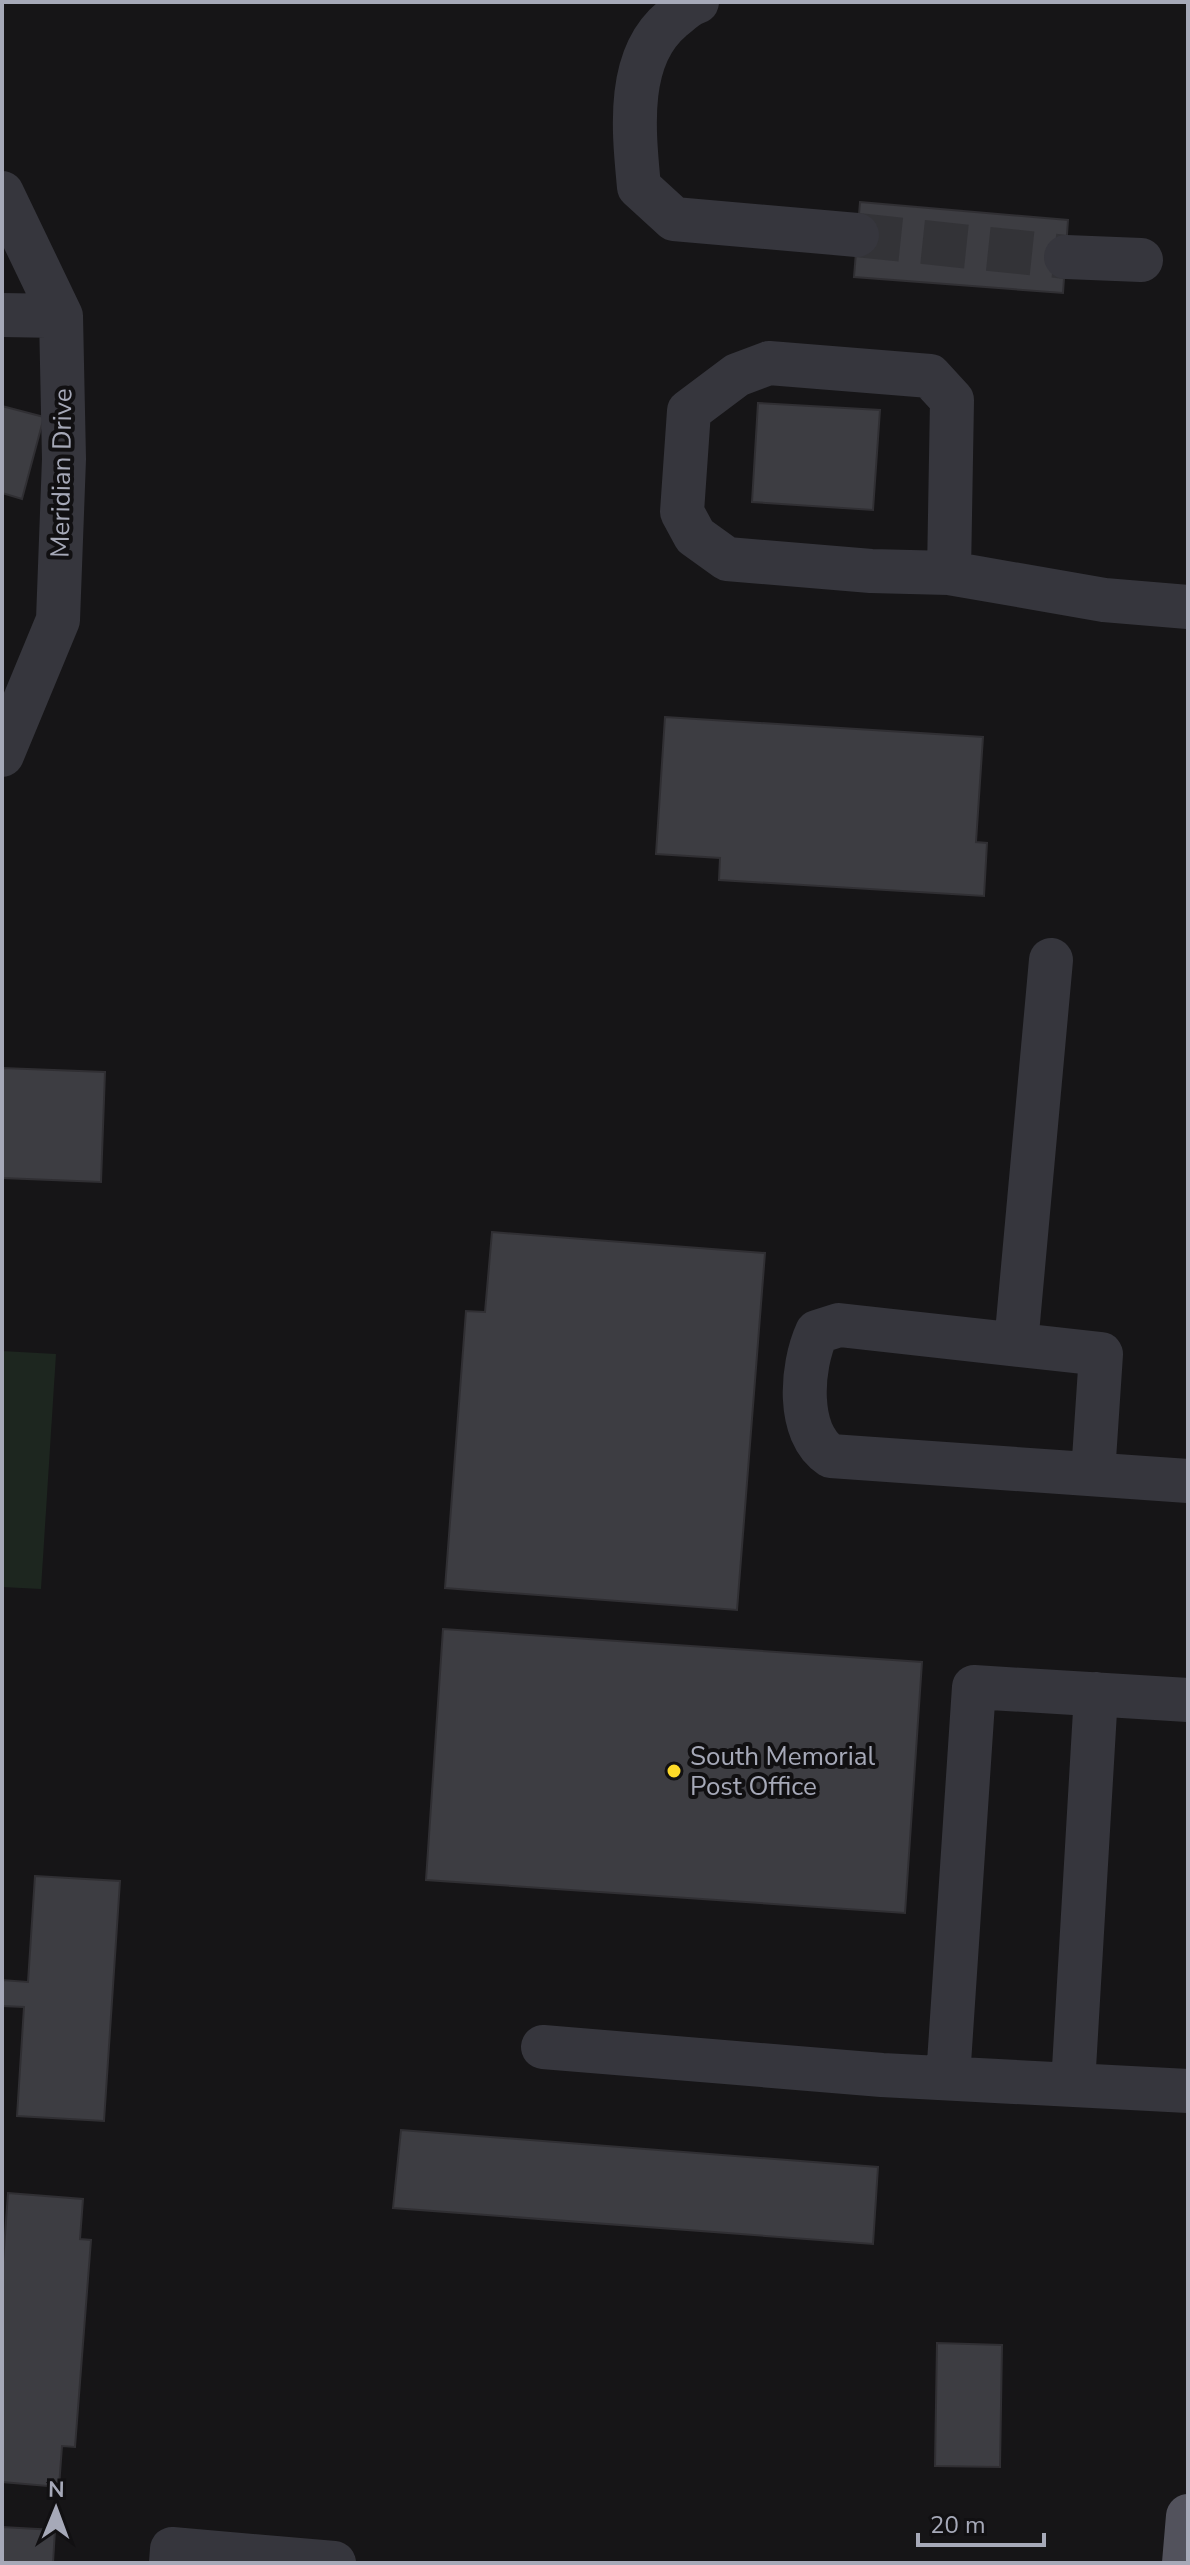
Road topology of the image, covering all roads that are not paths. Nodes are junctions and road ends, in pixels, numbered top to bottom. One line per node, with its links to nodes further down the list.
1 (697, 2): 3 (street)
2 (2, 193): 7 (street, Meridian Drive)
3 (857, 235)
4 (1066, 257): 5 (street)
5 (1141, 260)
6 (2, 315): 7 (street)
7 (61, 316): 10 (street, Meridian Drive)
8 (949, 573): 8 (street); 9 (street)
9 (1188, 607)
10 (2, 755)
11 (1051, 960): 12 (street)
12 (1016, 1344): 13 (street); 13 (street)
13 (1093, 1474): 14 (street)
14 (1188, 1481)
15 (1096, 1694): 16 (street); 18 (street); 19 (street)
16 (1188, 1700)
17 (543, 2047): 18 (street)
18 (948, 2078): 19 (street)
19 (1073, 2085): 20 (street)
20 (1188, 2091)
21 (1188, 2516): 24 (main road)
22 (171, 2563): 23 (street)
23 (334, 2563)
24 (1184, 2563)

